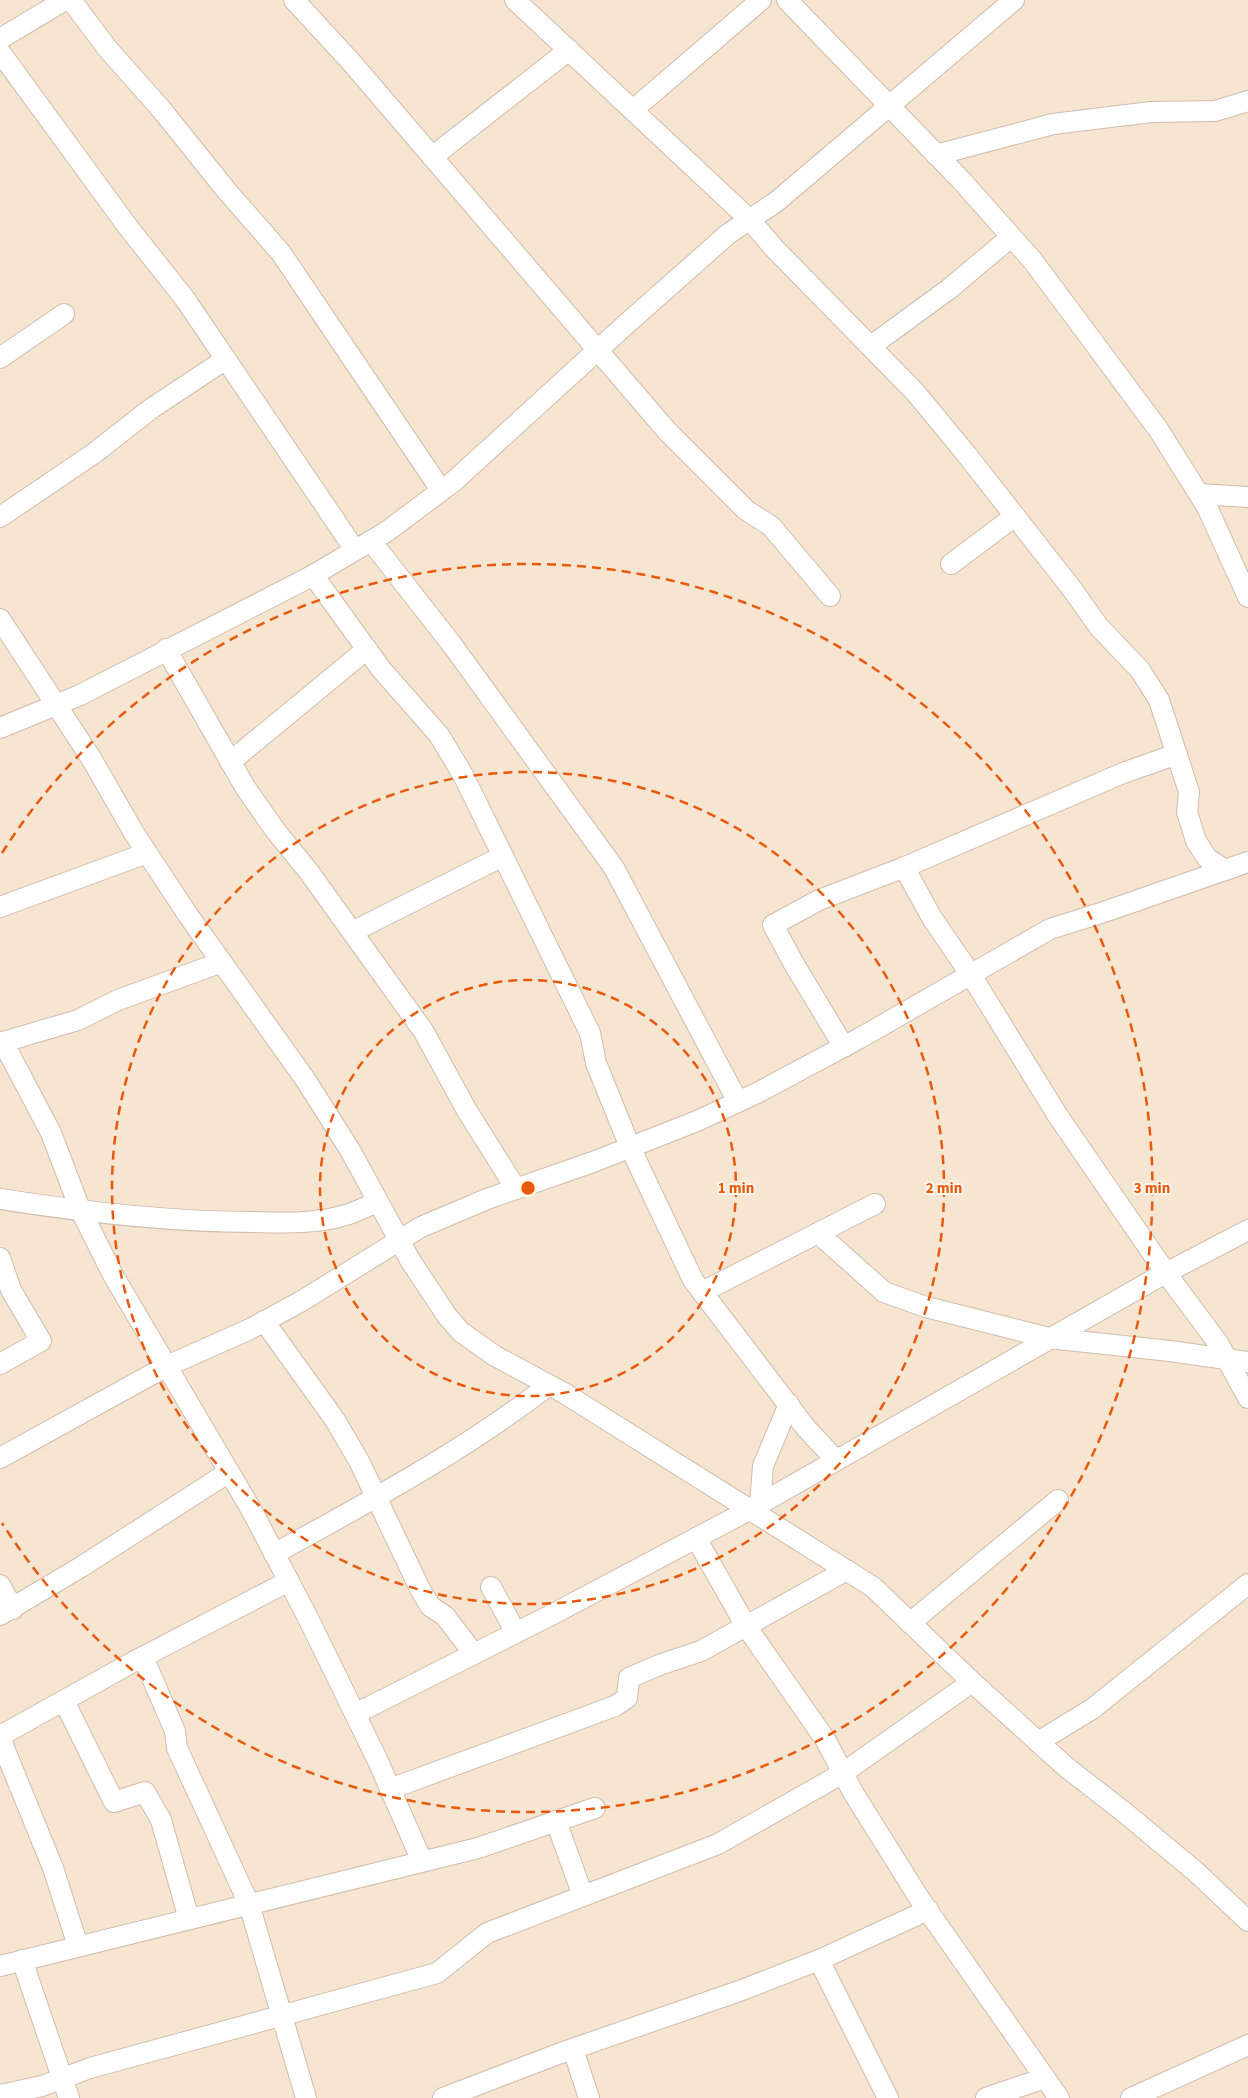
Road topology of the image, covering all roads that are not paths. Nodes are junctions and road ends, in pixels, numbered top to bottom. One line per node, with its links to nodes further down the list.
1 (65, 0): 8 (street)
2 (71, 0): 23 (street)
3 (294, 0): 15 (street)
4 (515, 0): 9 (street)
5 (761, 0): 13 (street)
6 (787, 0): 12 (street)
7 (1014, 0): 12 (street)
8 (0, 39)
9 (569, 50): 13 (street); 15 (street)
10 (0, 52): 22 (street)
11 (1248, 101): 14 (street)
12 (890, 106): 14 (street); 16 (street)
13 (633, 110): 16 (street)
14 (936, 155): 17 (street)
15 (432, 157): 20 (street)
16 (750, 220): 19 (street); 20 (street)
17 (1012, 237): 19 (street); 24 (street)
18 (64, 314): 21 (street)
19 (871, 346): 26 (street)
20 (597, 351): 23 (street); 31 (street)
21 (0, 358)
22 (226, 359): 27 (street); 28 (street)
23 (442, 490): 28 (street)
24 (1198, 494): 25 (street); 32 (street)
25 (1248, 497)
26 (1015, 516): 29 (street); 38 (street)
27 (0, 518)
28 (363, 545): 30 (street); 51 (street)
29 (951, 564)
30 (314, 575): 34 (street); 35 (street)
31 (830, 596)
32 (1248, 597)
33 (0, 619): 36 (street)
34 (367, 649): 39 (street); 41 (street)
35 (166, 650): 36 (street); 39 (street)
36 (55, 705): 37 (street); 40 (street)
37 (0, 728)
38 (1177, 754): 43 (street); 44 (street)
39 (230, 762): 46 (street)
40 (147, 853): 45 (street); 47 (street)
41 (503, 856): 46 (street); 52 (street)
42 (1248, 862): 44 (street)
43 (904, 867): 48 (street); 50 (street)
44 (1225, 870): 48 (street)
45 (0, 907)
46 (352, 932): 53 (street)
47 (222, 962): 49 (street); 55 (street)
48 (971, 975): 50 (street); 62 (street)
49 (2, 1042): 57 (street)
50 (844, 1047): 51 (street)
51 (738, 1102): 52 (street)
52 (630, 1148): 53 (street); 63 (street)
53 (516, 1189): 60 (street)
54 (0, 1199): 57 (street)
55 (377, 1202): 57 (street); 60 (street)
56 (874, 1204): 59 (street)
57 (80, 1209): 69 (street)
58 (1248, 1230): 62 (street)
59 (818, 1233): 63 (street); 65 (street)
60 (399, 1240): 64 (street); 70 (street)
61 (0, 1258): 68 (street)
62 (1166, 1273): 65 (street); 66 (street)
63 (702, 1292): 72 (street)
64 (264, 1321): 69 (street); 76 (street)
65 (1049, 1338): 66 (street); 74 (street)
66 (1226, 1359): 67 (street); 71 (street)
67 (1248, 1362)
68 (0, 1364)
69 (167, 1366): 73 (street); 75 (street)
70 (549, 1385): 76 (street); 78 (street)
71 (1248, 1398)
72 (789, 1404): 74 (street); 78 (street)
73 (0, 1458)
74 (836, 1460): 78 (street)
75 (229, 1472): 80 (street); 86 (street)
76 (376, 1497): 80 (street); 90 (street)
77 (1058, 1500): 87 (street)
78 (756, 1507): 79 (street); 81 (street)
79 (696, 1538): 88 (street); 89 (street)
80 (274, 1554): 82 (street)
81 (847, 1570): 87 (street); 88 (street)
82 (289, 1581): 91 (street); 94 (street)
83 (1248, 1584): 96 (street)
84 (0, 1585): 86 (street)
85 (491, 1587): 89 (street)
86 (6, 1612)
87 (910, 1623): 92 (street)
88 (746, 1626): 97 (street); 98 (street)
89 (516, 1633): 90 (street)
90 (474, 1654): 94 (street)
91 (143, 1657): 93 (street); 103 (street)
92 (972, 1682): 96 (street); 97 (street)
93 (64, 1701): 95 (street); 105 (street)
94 (355, 1714): 98 (street)
95 (0, 1737): 107 (street)
96 (1038, 1742): 106 (street)
97 (843, 1773): 102 (street); 104 (street)
98 (390, 1789): 101 (street)
99 (595, 1808): 100 (street)
100 (556, 1821): 101 (street); 102 (street)
101 (422, 1861): 103 (street)
102 (583, 1896): 111 (street)
103 (248, 1904): 105 (street); 111 (street)
104 (928, 1910): 109 (street); 115 (street)
105 (189, 1918): 107 (street)
106 (1248, 1921)
107 (78, 1946): 108 (street)
108 (22, 1960): 110 (street); 114 (street)
109 (819, 1960): 113 (street); 121 (street)
110 (0, 1966)
111 (281, 2016): 114 (street); 118 (street)
112 (1248, 2045): 124 (street)
113 (573, 2049): 119 (street); 120 (street)
114 (62, 2078): 116 (street); 117 (street)
115 (1045, 2078): 122 (street); 123 (street)
116 (0, 2095)
117 (70, 2098)
118 (306, 2098)
119 (444, 2098)
120 (589, 2098)
121 (888, 2098)
122 (986, 2098)
123 (1059, 2098)
124 (1131, 2098)

